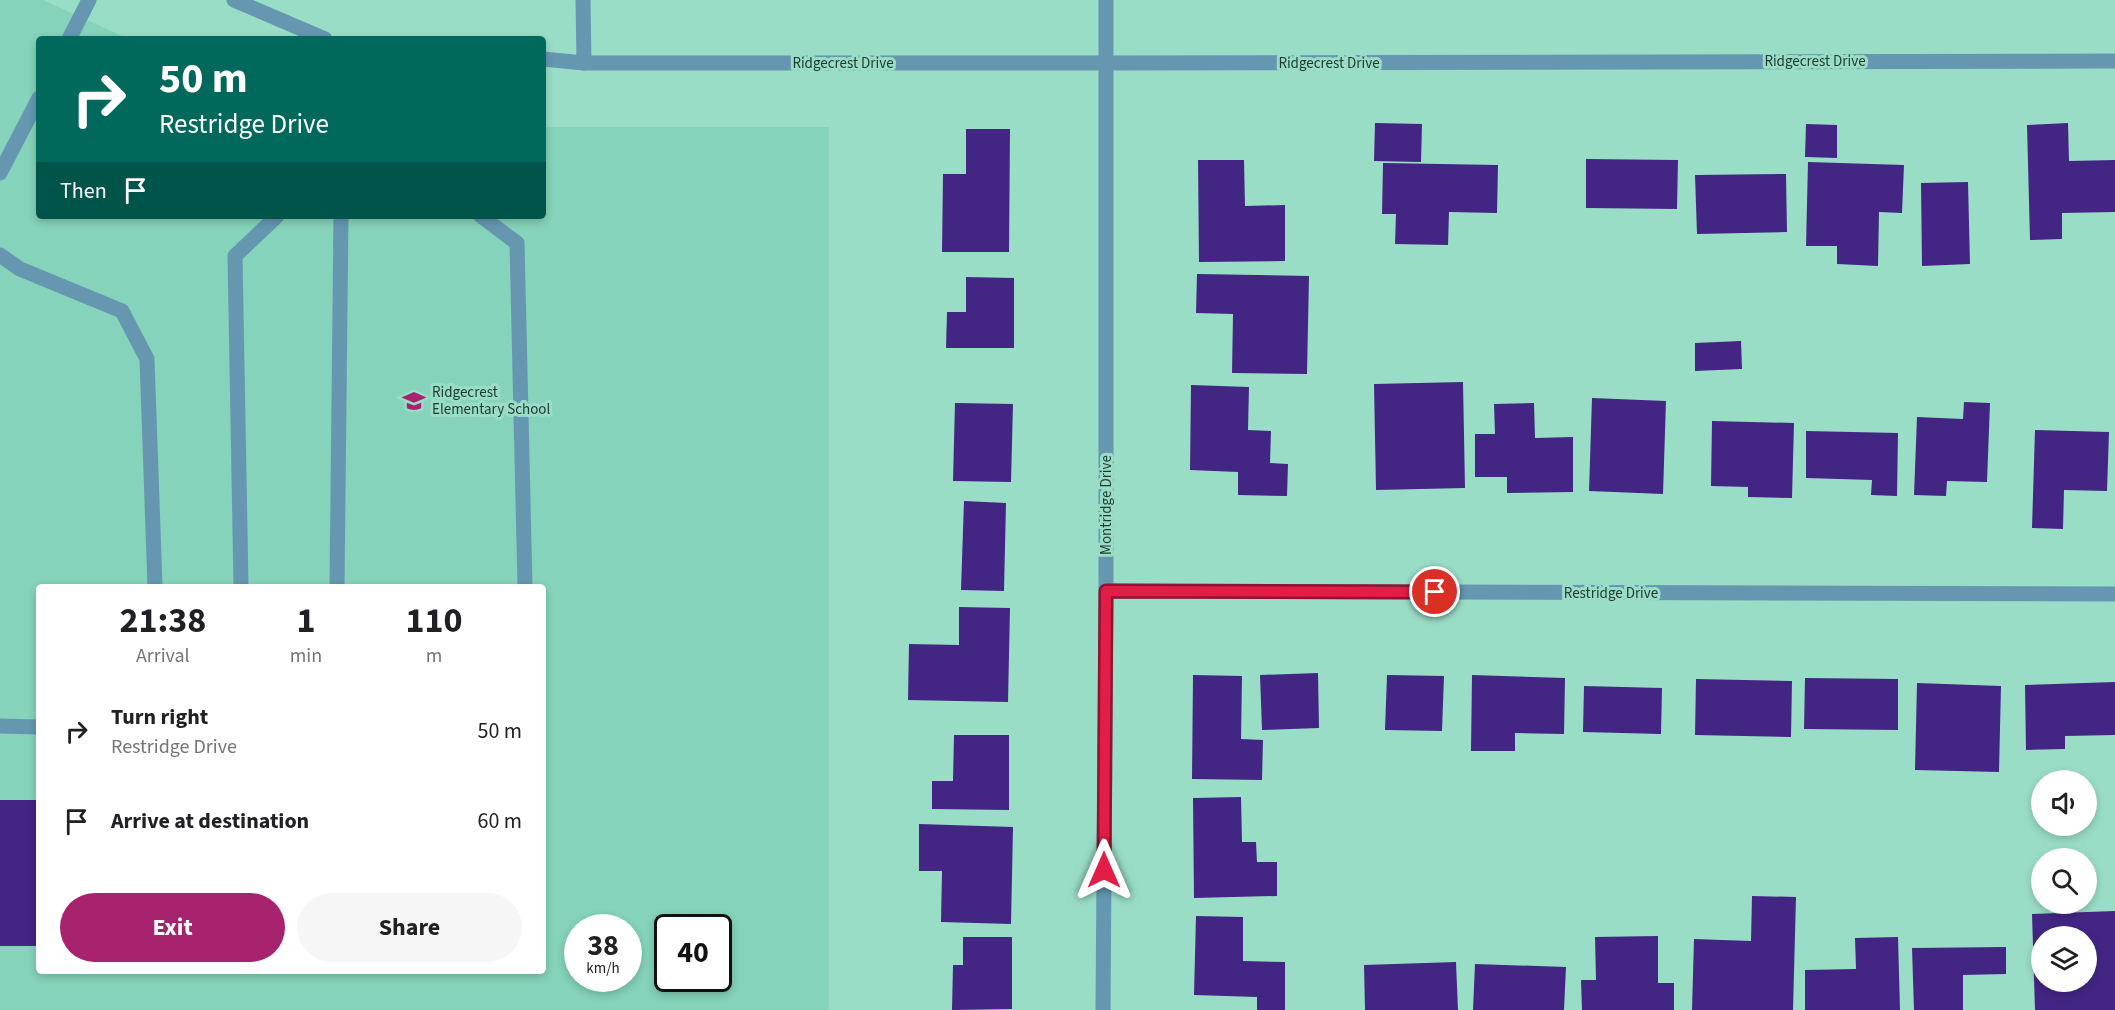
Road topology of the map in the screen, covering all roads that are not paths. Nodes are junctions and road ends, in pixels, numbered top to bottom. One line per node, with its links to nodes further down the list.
1 (90, 0): 5 (street)
2 (234, 0): 6 (street)
3 (583, 0): 9 (street)
4 (1106, 0): 10 (street, Montridge Drive)
5 (71, 36)
6 (318, 36)
7 (546, 59): 9 (street, Ridgecrest Drive)
8 (2115, 61): 10 (street, Ridgecrest Drive)
9 (584, 63): 10 (street, Ridgecrest Drive)
10 (1106, 63): 21 (street, Montridge Drive)
11 (36, 104): 12 (street)
12 (0, 173)
13 (274, 219): 18 (street)
14 (341, 219): 19 (street)
15 (485, 219): 20 (street)
16 (0, 255): 17 (street)
17 (155, 584)
18 (241, 584)
19 (337, 584)
20 (525, 584)
21 (1106, 591): 22 (street, Restridge Drive); 25 (street, Montridge Drive)
22 (2115, 594)
23 (0, 726): 24 (street)
24 (36, 727)
25 (1103, 1010)

